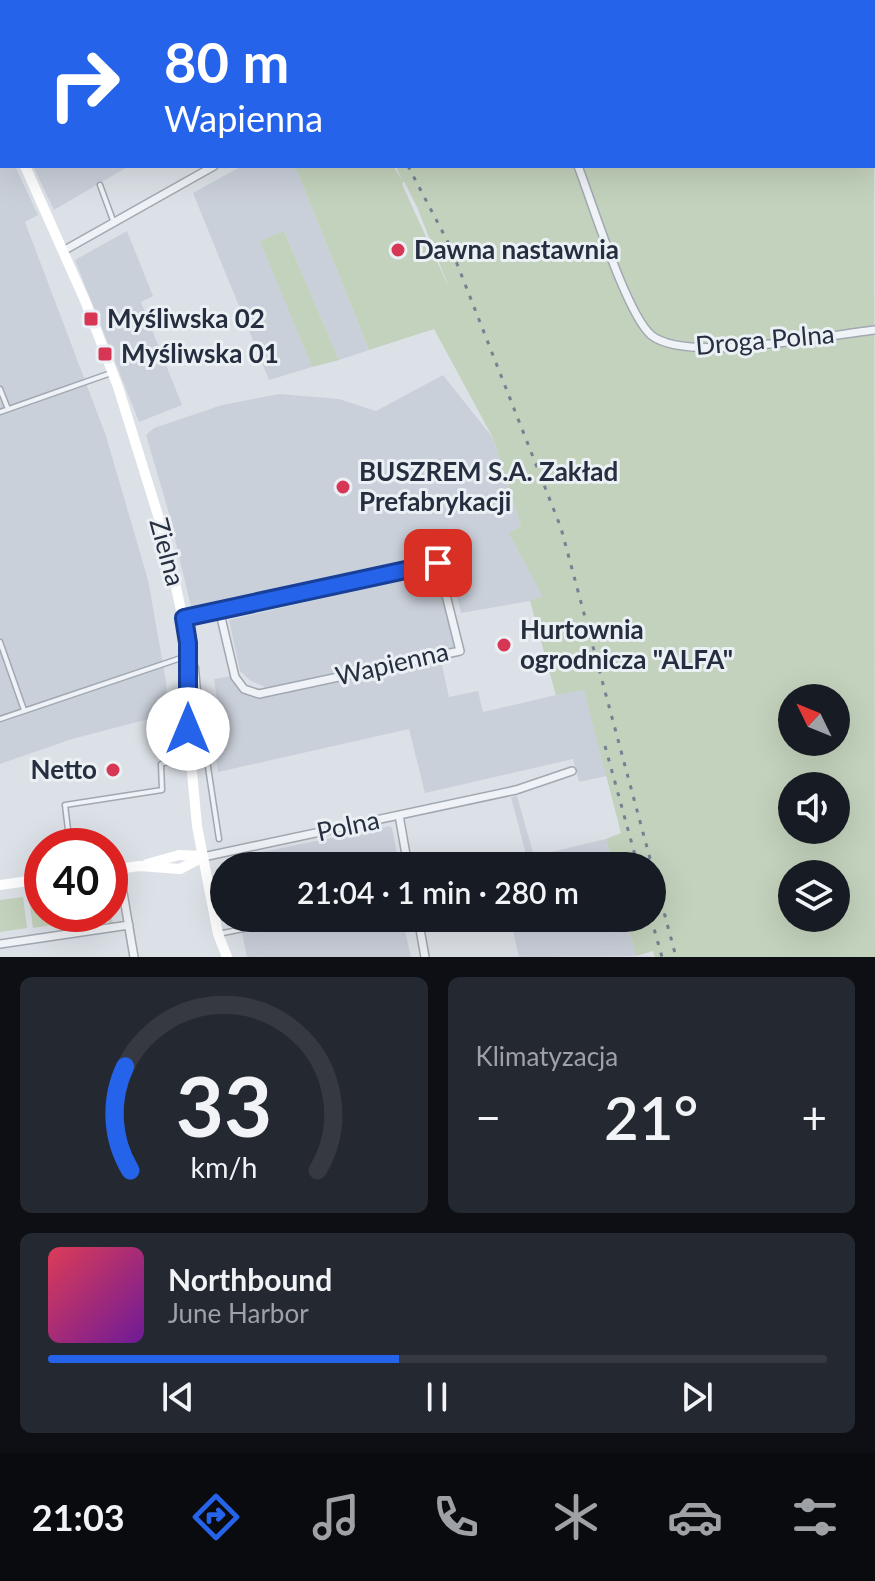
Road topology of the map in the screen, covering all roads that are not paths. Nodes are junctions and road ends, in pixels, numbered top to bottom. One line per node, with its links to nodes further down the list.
1 (26, 168): 6 (street, Zielna)
2 (210, 168): 5 (street)
3 (579, 168): 7 (street, Droga Polna)
4 (100, 185): 5 (lane)
5 (114, 223): 6 (street)
6 (63, 251): 8 (street, Zielna)
7 (875, 330)
8 (112, 372): 10 (lane); 13 (street, Zielna)
9 (0, 389): 10 (lane)
10 (8, 409): 11 (lane)
11 (0, 412)
12 (219, 609): 12 (street, Wapienna); 13 (street, Wapienna)
13 (184, 618): 15 (street, Zielna)
14 (0, 642): 16 (lane)
15 (188, 649): 16 (lane); 18 (street, Zielna); 22 (lane)
16 (24, 710): 17 (lane)
17 (0, 719)
18 (190, 755): 21 (lane); 24 (street, Zielna)
19 (572, 771): 20 (street, Polna)
20 (399, 815): 23 (street, Polna); 24 (street, Polna)
21 (68, 828)
22 (219, 839)
23 (406, 852)
24 (203, 857): 25 (street, Polna); 32 (street, Zielna)
25 (128, 867)
26 (24, 882): 27 (street)
27 (0, 885)
28 (128, 921): 29 (street)
29 (129, 925): 33 (street); 34 (street)
30 (228, 932): 32 (lane)
31 (421, 932): 36 (street)
32 (218, 934): 35 (street, Zielna)
33 (0, 944)
34 (134, 957)
35 (227, 957)
36 (425, 957)

